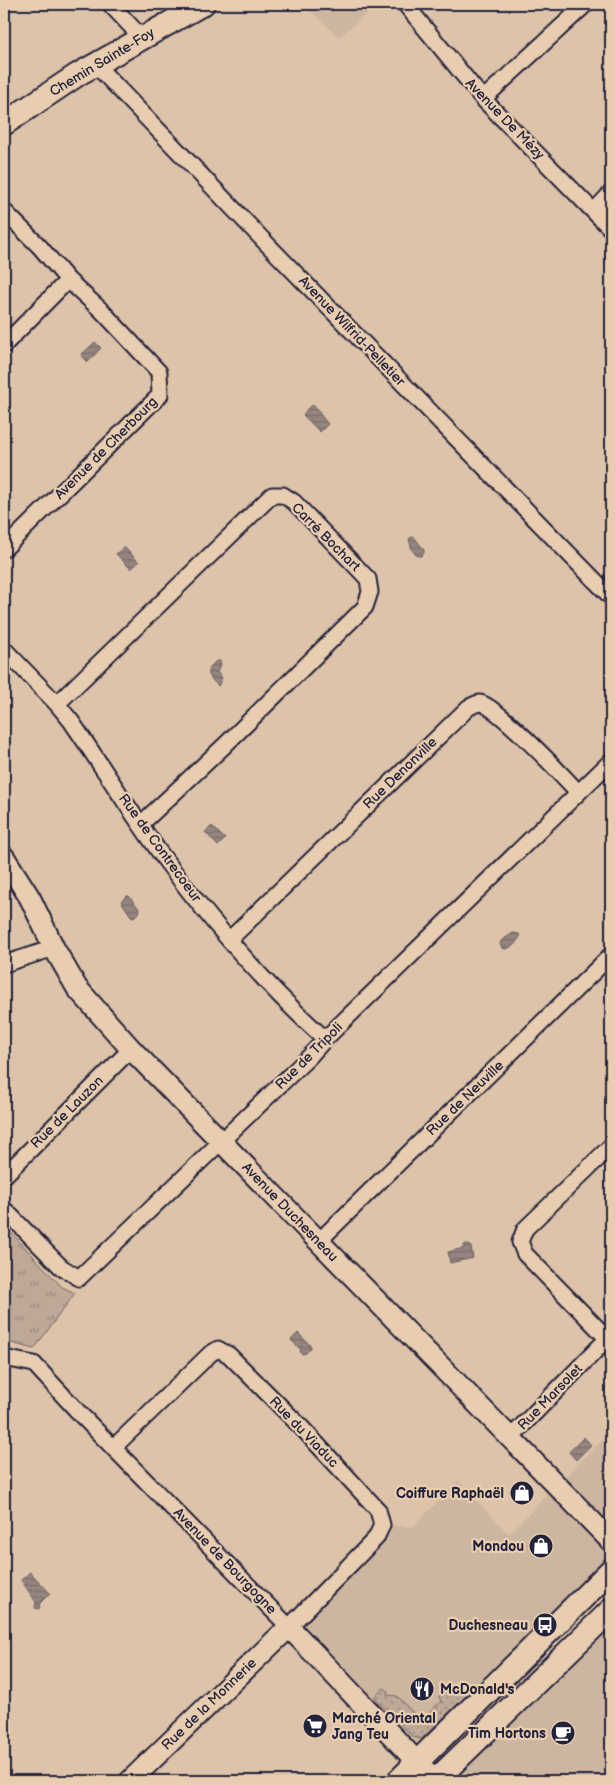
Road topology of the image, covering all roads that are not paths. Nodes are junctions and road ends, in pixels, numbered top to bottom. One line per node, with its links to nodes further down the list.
1 (110, 4): 5 (street)
2 (203, 4): 5 (main road, Chemin Sainte-Foy)
3 (405, 4): 7 (street, Avenue De Mézy)
4 (579, 6): 7 (street)
5 (142, 38): 6 (main road, Chemin Sainte-Foy)
6 (95, 64): 8 (main road, Chemin Sainte-Foy); 16 (street, Avenue Wilfrid-Pelletier)
7 (483, 99): 11 (street, Avenue De Mézy)
8 (4, 124)
9 (611, 193): 11 (street)
10 (4, 211): 13 (street, Avenue de Cherbourg)
11 (594, 211): 12 (street, Avenue De Mézy)
12 (611, 229)
13 (68, 280): 14 (street); 15 (street, Avenue de Cherbourg)
14 (4, 344)
15 (4, 549)
16 (611, 597)
17 (4, 649): 18 (street, Rue de Contrecoeur)
18 (57, 704): 21 (street, Rue de Contrecoeur); 21 (street, Carré Bochart)
19 (611, 761): 20 (street, Rue de Tripoli)
20 (578, 792): 23 (street, Rue Denonville); 27 (street, Rue de Tripoli)
21 (141, 824): 23 (street, Rue de Contrecoeur)
22 (4, 857): 24 (street, Avenue Duchesneau)
23 (229, 940): 27 (street, Rue de Contrecoeur)
24 (54, 948): 26 (street); 28 (street, Avenue Duchesneau)
25 (611, 955): 33 (street, Rue de Neuville)
26 (4, 964)
27 (325, 1039): 29 (street, Rue de Tripoli)
28 (131, 1050): 29 (street, Avenue Duchesneau); 31 (street, Rue de Lauzon)
29 (221, 1140): 32 (street, Rue de Tripoli); 33 (street, Avenue Duchesneau)
30 (611, 1146): 34 (street)
31 (4, 1176)
32 (4, 1209)
33 (319, 1241): 36 (street, Avenue Duchesneau)
34 (609, 1336): 36 (street, Rue Marsolet)
35 (4, 1358): 37 (street, Avenue de Bourgogne)
36 (511, 1437): 38 (street, Avenue Duchesneau)
37 (114, 1446): 41 (street, Avenue de Bourgogne); 41 (street, Rue du Viaduc)
38 (611, 1541)
39 (611, 1570): 42 (main road)
40 (611, 1610): 45 (main road)
41 (289, 1627): 42 (street, Avenue de Bourgogne); 43 (street, Rue de la Monnerie)
42 (418, 1762): 44 (main road); 45 (street, Avenue de Bourgogne)
43 (130, 1781)
44 (398, 1781)
45 (435, 1781)

